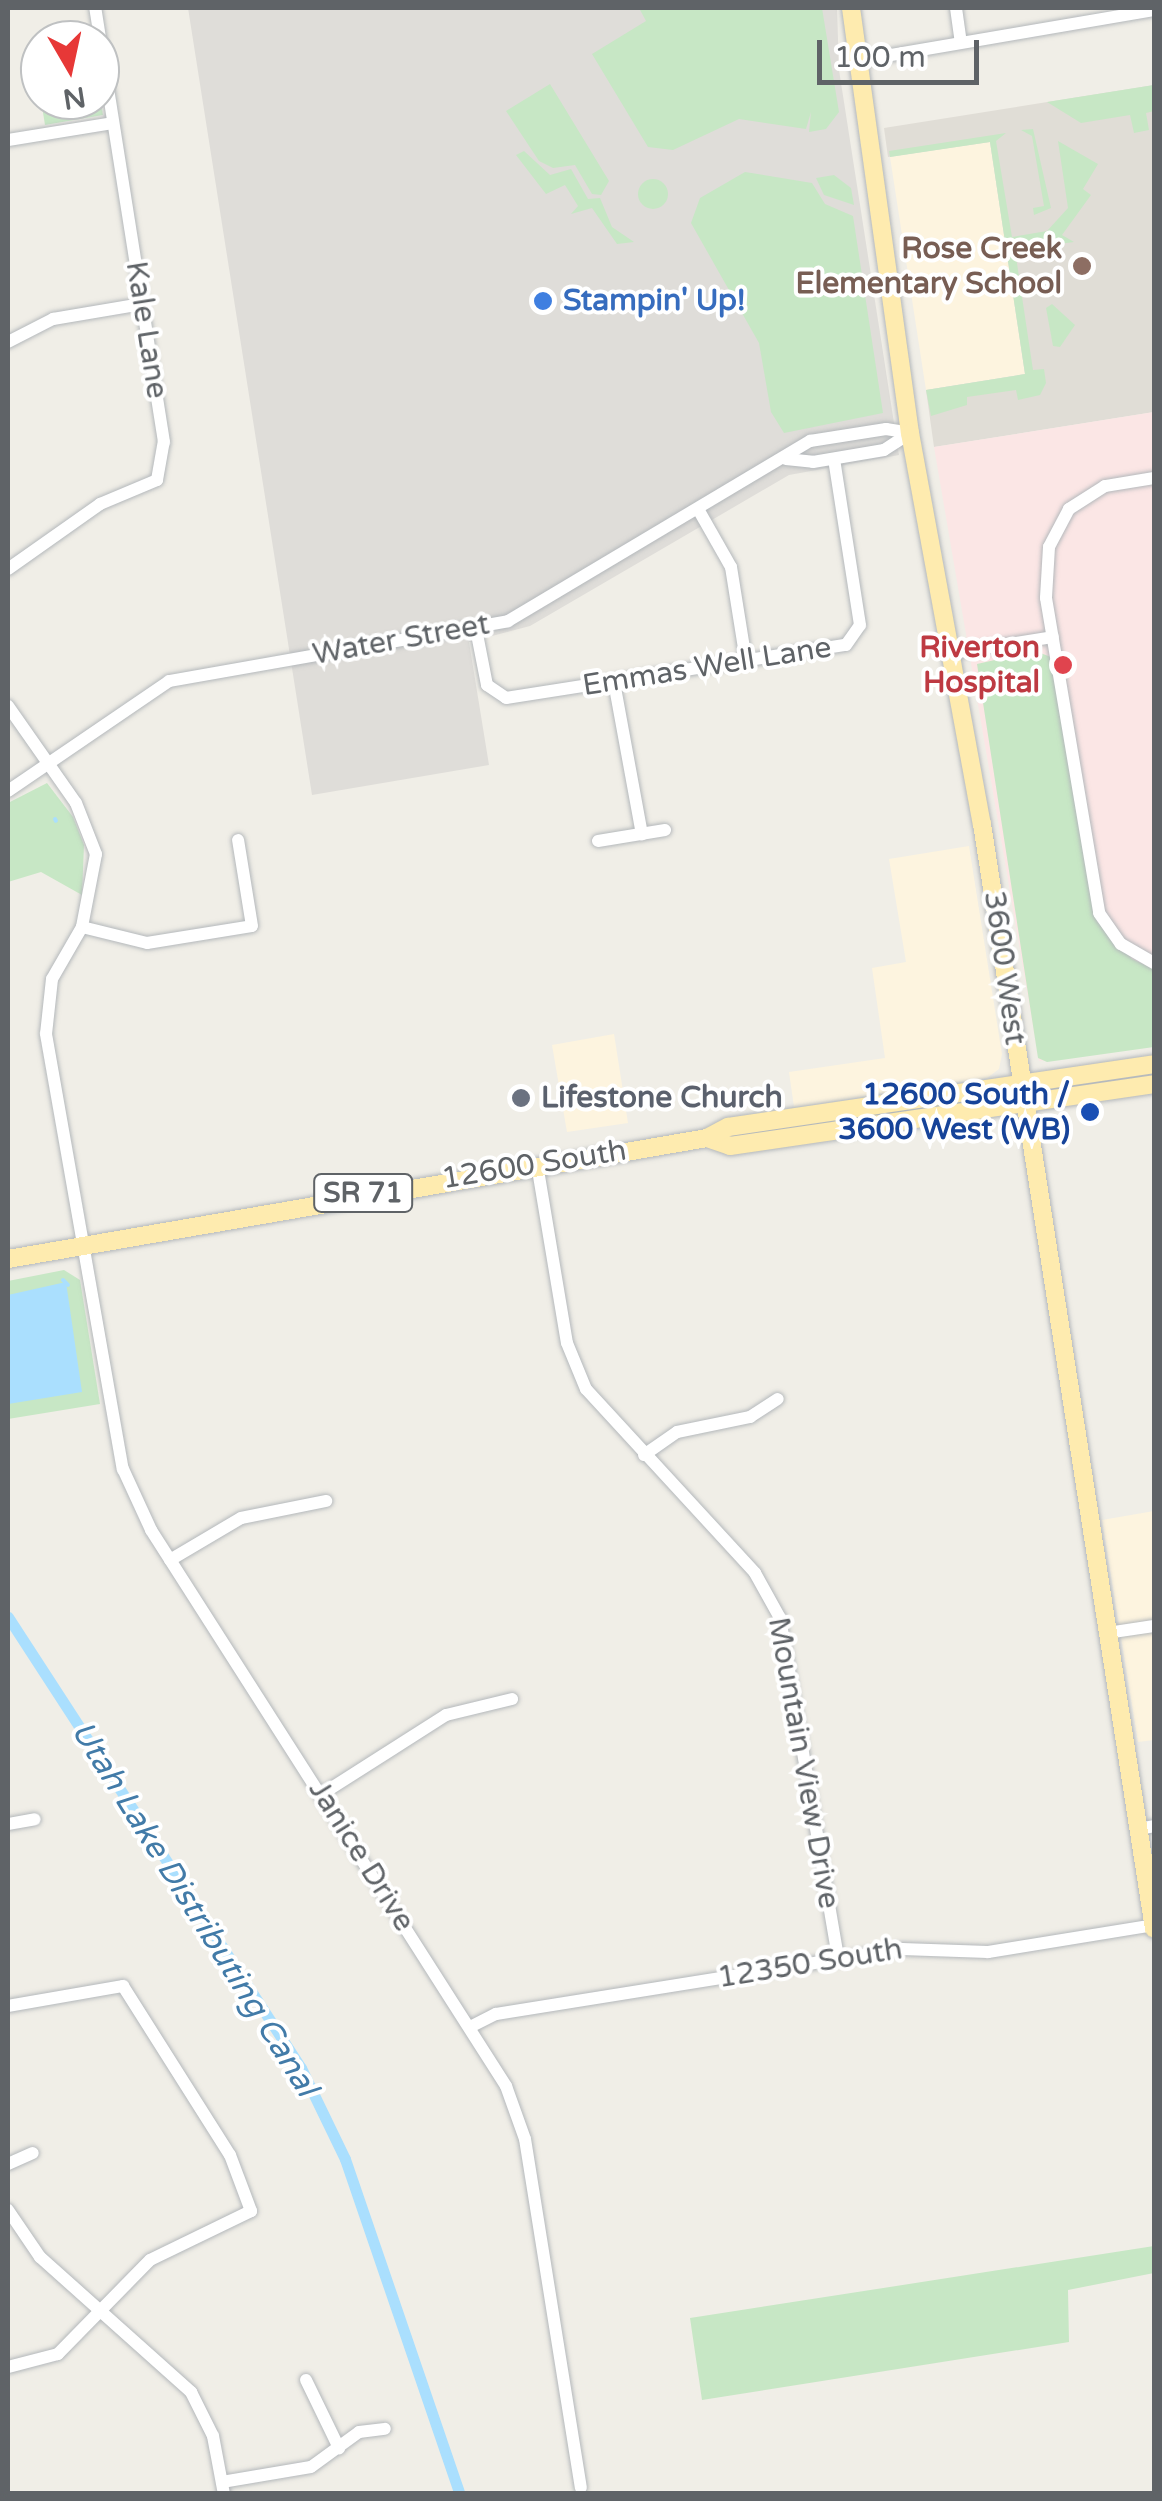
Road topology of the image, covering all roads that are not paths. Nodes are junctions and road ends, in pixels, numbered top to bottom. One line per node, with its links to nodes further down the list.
1 (95, 8): 7 (street, Kale Lane)
2 (851, 8): 6 (main road, 3600 West)
3 (956, 8): 5 (street)
4 (1154, 10): 5 (street)
5 (961, 42): 6 (street)
6 (856, 61): 11 (main road, 3600 West)
7 (114, 124): 8 (street); 9 (street, Kale Lane)
8 (8, 140)
9 (142, 304): 10 (street); 16 (street, Kale Lane)
10 (8, 342)
11 (910, 434): 12 (street, Water Street); 13 (street); 19 (main road, 3600 West)
12 (786, 459): 13 (street); 15 (street, Water Street)
13 (834, 459): 20 (street, Emmas Well Lane)
14 (1154, 478): 18 (street)
15 (698, 510): 17 (street, Water Street); 20 (street)
16 (8, 569)
17 (476, 629): 21 (street, Emmas Well Lane); 23 (street, Water Street)
18 (1053, 637): 19 (street); 30 (street)
19 (952, 653): 33 (main road, 3600 West)
20 (746, 661): 21 (street, Emmas Well Lane)
21 (614, 682): 26 (street)
22 (8, 706): 23 (street, Janice Drive)
23 (48, 763): 24 (street, Water Street); 29 (street, Janice Drive)
24 (8, 792)
25 (664, 830): 26 (street)
26 (642, 834): 28 (street)
27 (238, 840): 29 (street)
28 (598, 841)
29 (82, 927): 35 (street, Janice Drive)
30 (1154, 962)
31 (1154, 1064): 33 (main road, 12600 South / SR 71)
32 (1154, 1084): 33 (main road, 12600 South / SR 71)
33 (1022, 1094): 34 (main road, 12600 South / SR 71); 42 (main road, 3600 West)
34 (537, 1164): 35 (main road, 12600 South / SR 71); 38 (street, Mountain View Drive)
35 (84, 1244): 36 (main road, 12600 South / SR 71); 40 (street, Janice Drive)
36 (8, 1259)
37 (778, 1399): 38 (street)
38 (644, 1455): 49 (street, Mountain View Drive)
39 (326, 1501): 40 (street)
40 (170, 1560): 44 (street, Janice Drive)
41 (1154, 1626): 42 (street)
42 (1107, 1633): 47 (main road, 3600 West)
43 (512, 1699): 44 (street)
44 (322, 1794): 51 (street, Janice Drive)
45 (35, 1820): 46 (street)
46 (8, 1824)
47 (1147, 1828): 48 (main road, 3600 West)
48 (1154, 1927): 49 (street, 12350 South)
49 (838, 1959): 51 (street, 12350 South)
50 (8, 2006): 55 (street)
51 (470, 2026): 61 (street, Janice Drive)
52 (34, 2154): 53 (street)
53 (8, 2164)
54 (8, 2210): 55 (street)
55 (102, 2315): 56 (street); 60 (street)
56 (8, 2367)
57 (306, 2380): 59 (street)
58 (386, 2429): 59 (street)
59 (340, 2448): 60 (street)
60 (223, 2488)
61 (582, 2488)

